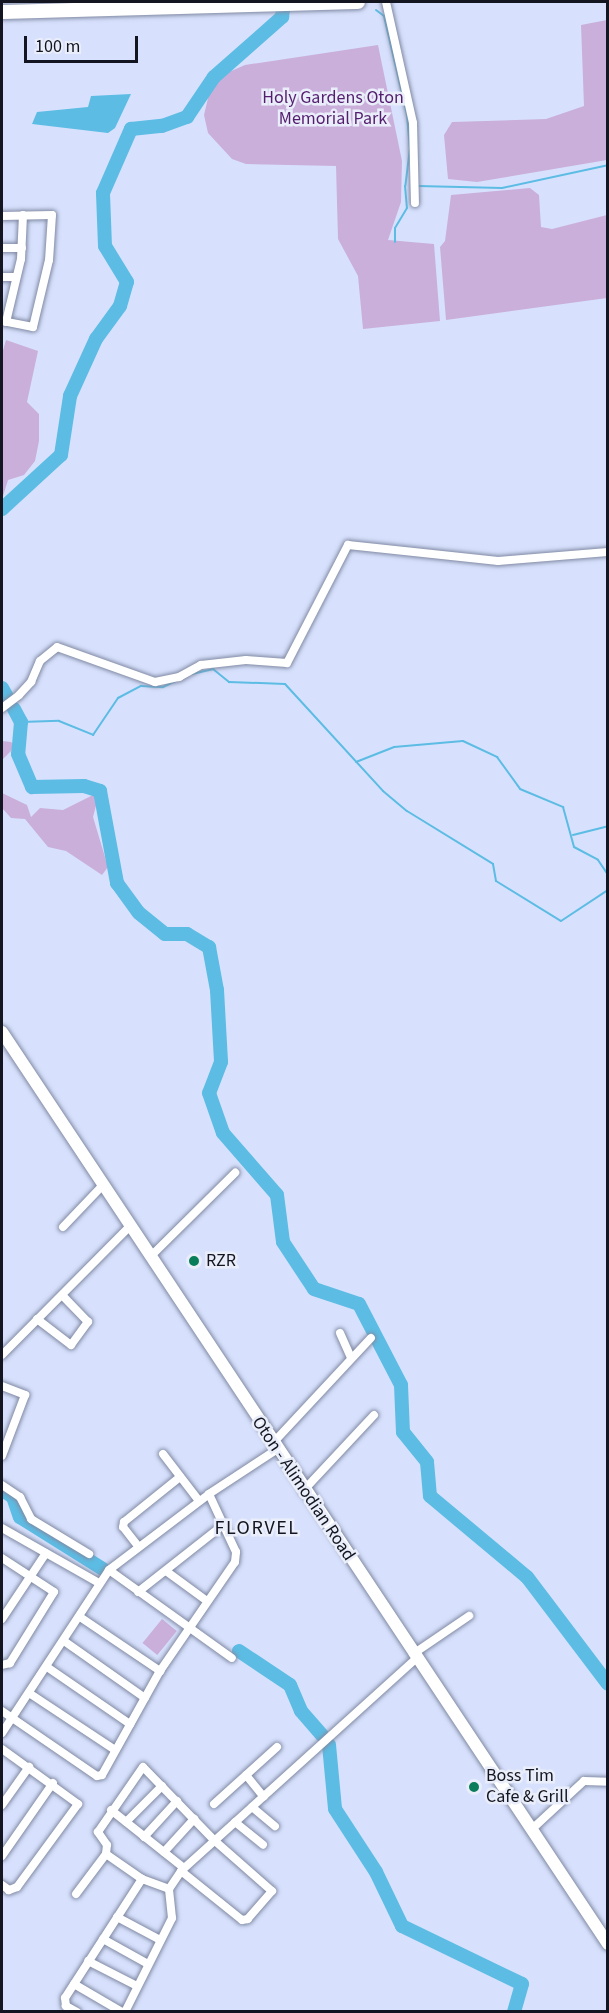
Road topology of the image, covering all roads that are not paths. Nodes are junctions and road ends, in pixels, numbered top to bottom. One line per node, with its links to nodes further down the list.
1 (358, 2): 3 (main road)
2 (386, 2): 4 (street)
3 (2, 12)
4 (415, 203)
5 (23, 215): 6 (street); 8 (street); 11 (street)
6 (2, 216)
7 (2, 248): 8 (street)
8 (22, 248): 10 (street)
9 (2, 277): 10 (street)
10 (16, 277): 11 (street)
11 (4, 322)
12 (608, 552): 13 (street)
13 (2, 708)
14 (2, 1033): 16 (main road, Oton - Alimodian Road)
15 (234, 1173): 19 (street)
16 (103, 1185): 17 (main road, Oton - Alimodian Road); 18 (street)
17 (130, 1226): 19 (main road, Oton - Alimodian Road); 20 (street)
18 (63, 1227)
19 (150, 1257): 28 (main road, Oton - Alimodian Road)
20 (62, 1295): 21 (street); 21 (street)
21 (37, 1319): 24 (street)
22 (340, 1334): 25 (street)
23 (371, 1338): 25 (street)
24 (2, 1355)
25 (351, 1358): 28 (street)
26 (2, 1386): 30 (street)
27 (374, 1415): 33 (street)
28 (274, 1447): 33 (main road, Oton - Alimodian Road); 34 (street)
29 (163, 1454): 31 (street)
30 (2, 1456)
31 (180, 1477): 35 (street); 38 (street)
32 (2, 1485): 40 (street)
33 (303, 1491): 53 (main road, Oton - Alimodian Road)
34 (209, 1494): 35 (street); 36 (street)
35 (199, 1502): 38 (street)
36 (223, 1525): 43 (street); 47 (street)
37 (2, 1528): 39 (street)
38 (138, 1546): 42 (street)
39 (46, 1553): 44 (street); 45 (street)
40 (89, 1554)
41 (2, 1560): 44 (street)
42 (109, 1570): 45 (street); 46 (street)
43 (165, 1571): 46 (street); 47 (street)
44 (30, 1577): 50 (street); 55 (street)
45 (97, 1582): 49 (street)
46 (138, 1592): 51 (street)
47 (207, 1601): 51 (street)
48 (469, 1616): 53 (street)
49 (80, 1617): 52 (street); 57 (street)
50 (2, 1619)
51 (189, 1628): 54 (street); 57 (street)
52 (64, 1641): 56 (street); 59 (street)
53 (415, 1656): 72 (street); 82 (main road, Oton - Alimodian Road)
54 (232, 1658)
55 (2, 1665)
56 (47, 1666): 58 (street); 62 (street)
57 (160, 1671): 59 (street)
58 (29, 1693): 61 (street); 66 (street)
59 (145, 1698): 62 (street)
60 (2, 1710): 61 (street)
61 (13, 1718): 63 (street); 66 (street)
62 (130, 1724): 66 (street)
63 (2, 1733)
64 (277, 1748): 68 (street)
65 (2, 1749): 67 (street)
66 (115, 1750)
67 (29, 1767): 70 (street); 75 (street)
68 (246, 1775): 72 (street); 74 (street)
69 (608, 1782): 82 (street)
70 (53, 1783): 88 (street); 91 (street)
71 (162, 1786): 73 (street); 77 (street); 79 (street)
72 (264, 1797): 76 (street)
73 (177, 1801): 78 (street); 83 (street)
74 (214, 1804)
75 (2, 1805)
76 (252, 1807): 80 (street); 81 (street)
77 (111, 1810): 79 (street); 87 (street)
78 (194, 1819): 84 (street); 86 (street)
79 (126, 1822): 83 (street)
80 (235, 1822): 84 (street); 85 (street)
81 (275, 1826)
82 (531, 1830): 95 (main road, Oton - Alimodian Road)
83 (144, 1837): 86 (street)
84 (215, 1840): 89 (street); 89 (street)
85 (262, 1845)
86 (164, 1852): 89 (street)
87 (106, 1854): 90 (street); 93 (street)
88 (2, 1856)
89 (182, 1870): 92 (street)
90 (142, 1879): 92 (street); 94 (street)
91 (2, 1885)
92 (168, 1889): 97 (street)
93 (76, 1894)
94 (117, 1917): 96 (street); 97 (street)
95 (606, 1936)
96 (102, 1939): 98 (street); 99 (street)
97 (160, 1940): 99 (street)
98 (88, 1961): 100 (street); 101 (street)
99 (148, 1964): 101 (street)
100 (74, 1984): 102 (street); 103 (street)
101 (137, 1986): 103 (street)
102 (77, 2012)
103 (124, 2012)

